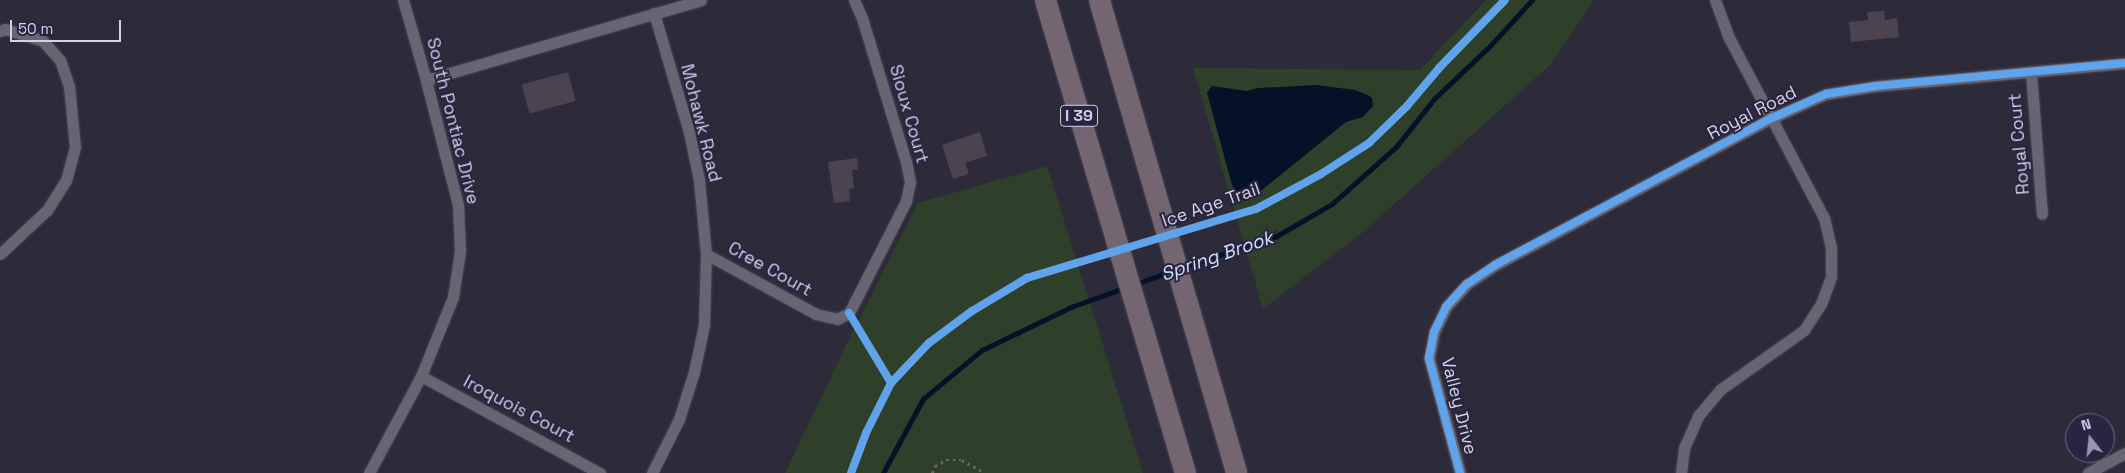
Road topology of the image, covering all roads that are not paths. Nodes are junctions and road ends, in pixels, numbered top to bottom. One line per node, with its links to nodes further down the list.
1 (402, 0): 11 (street, South Pontiac Drive)
2 (701, 0): 7 (street)
3 (854, 0): 16 (street, Sioux Court)
4 (1044, 0): 23 (highway, I 39)
5 (1099, 0): 24 (highway)
6 (1715, 0): 12 (street)
7 (654, 14): 11 (street); 15 (street, Mohawk Road)
8 (3, 30): 14 (street)
9 (2125, 63): 10 (street, Royal Road)
10 (2031, 72): 12 (street, Royal Road); 13 (street, Royal Court)
11 (426, 80): 18 (street, South Pontiac Drive)
12 (1772, 118): 17 (street, Royal Road); 26 (street)
13 (2042, 214)
14 (0, 254)
15 (706, 254): 16 (street, Cree Court); 22 (street, Mohawk Road)
16 (816, 314)
17 (1440, 319): 25 (street, Valley Drive)
18 (421, 376): 20 (street, South Pontiac Drive); 21 (street, Iroquois Court)
19 (2125, 453): 27 (street)
20 (369, 473)
21 (600, 473)
22 (652, 473)
23 (1185, 473)
24 (1236, 473)
25 (1460, 473)
26 (1681, 473)
27 (2088, 473)

